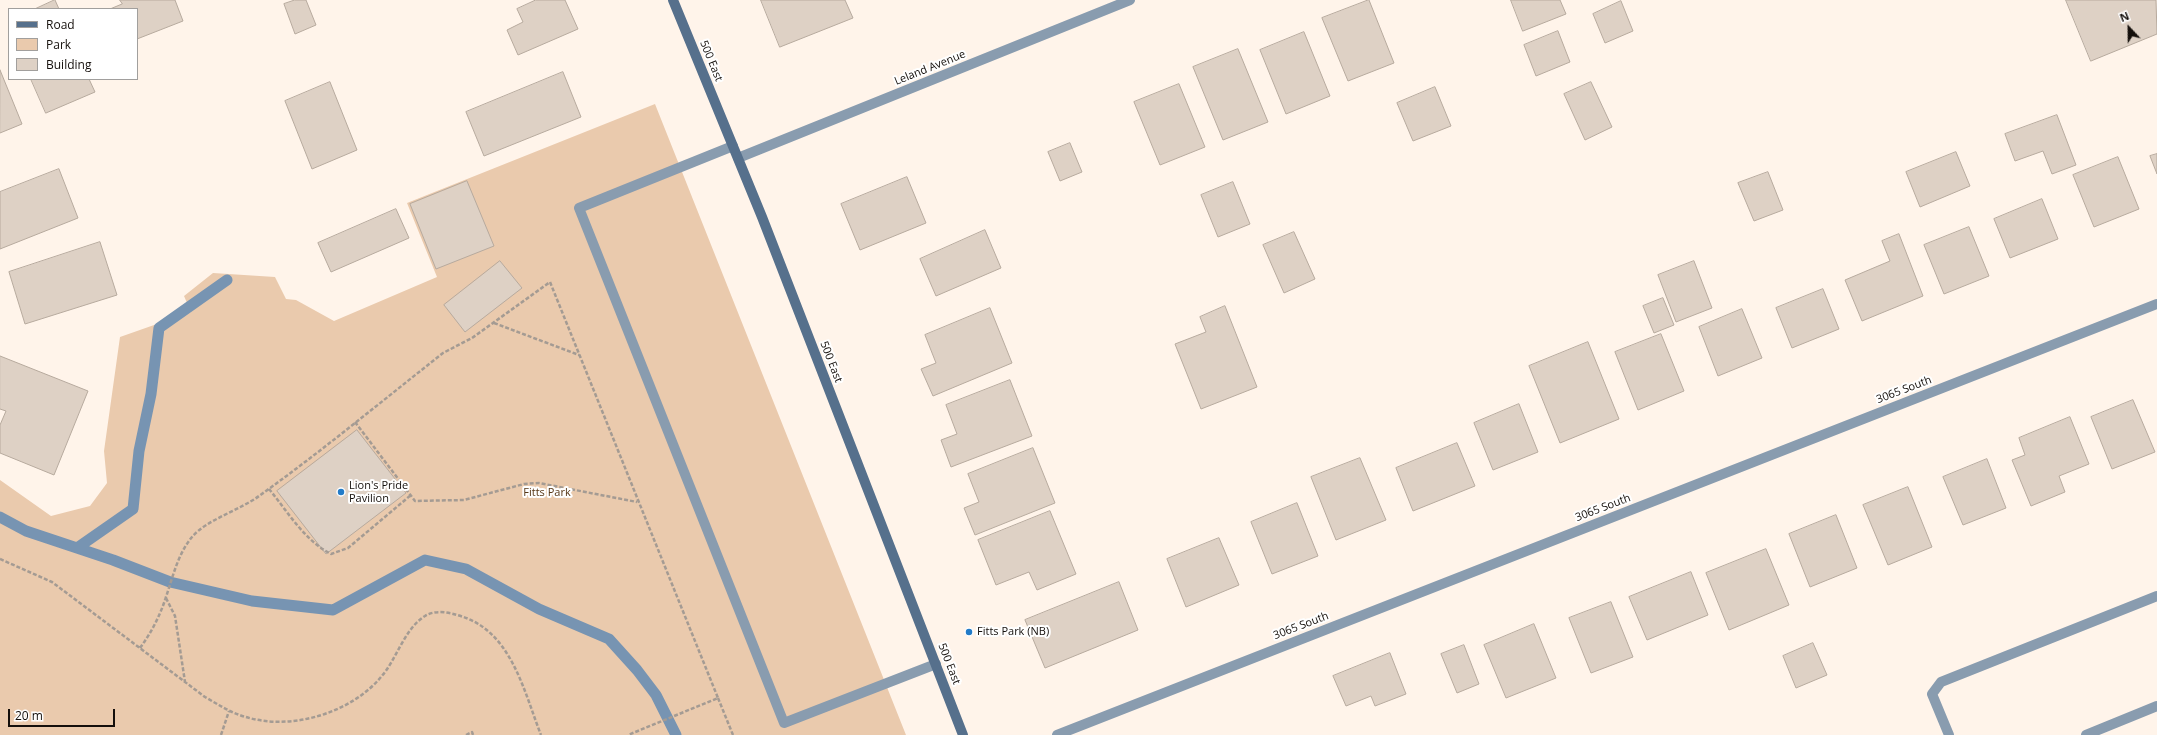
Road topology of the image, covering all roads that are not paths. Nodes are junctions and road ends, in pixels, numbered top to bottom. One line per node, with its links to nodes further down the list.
1 (673, 0): 3 (street, 500 East)
2 (1130, 0): 4 (street, Leland Avenue)
3 (733, 146): 4 (street, 500 East); 7 (street)
4 (738, 158): 7 (street, 500 East)
5 (2157, 304): 10 (street, 3065 South)
6 (2157, 596): 11 (street)
7 (936, 664): 9 (street, 500 East)
8 (2157, 706): 12 (street)
9 (964, 735)
10 (1057, 735)
11 (1949, 735)
12 (2086, 735)

